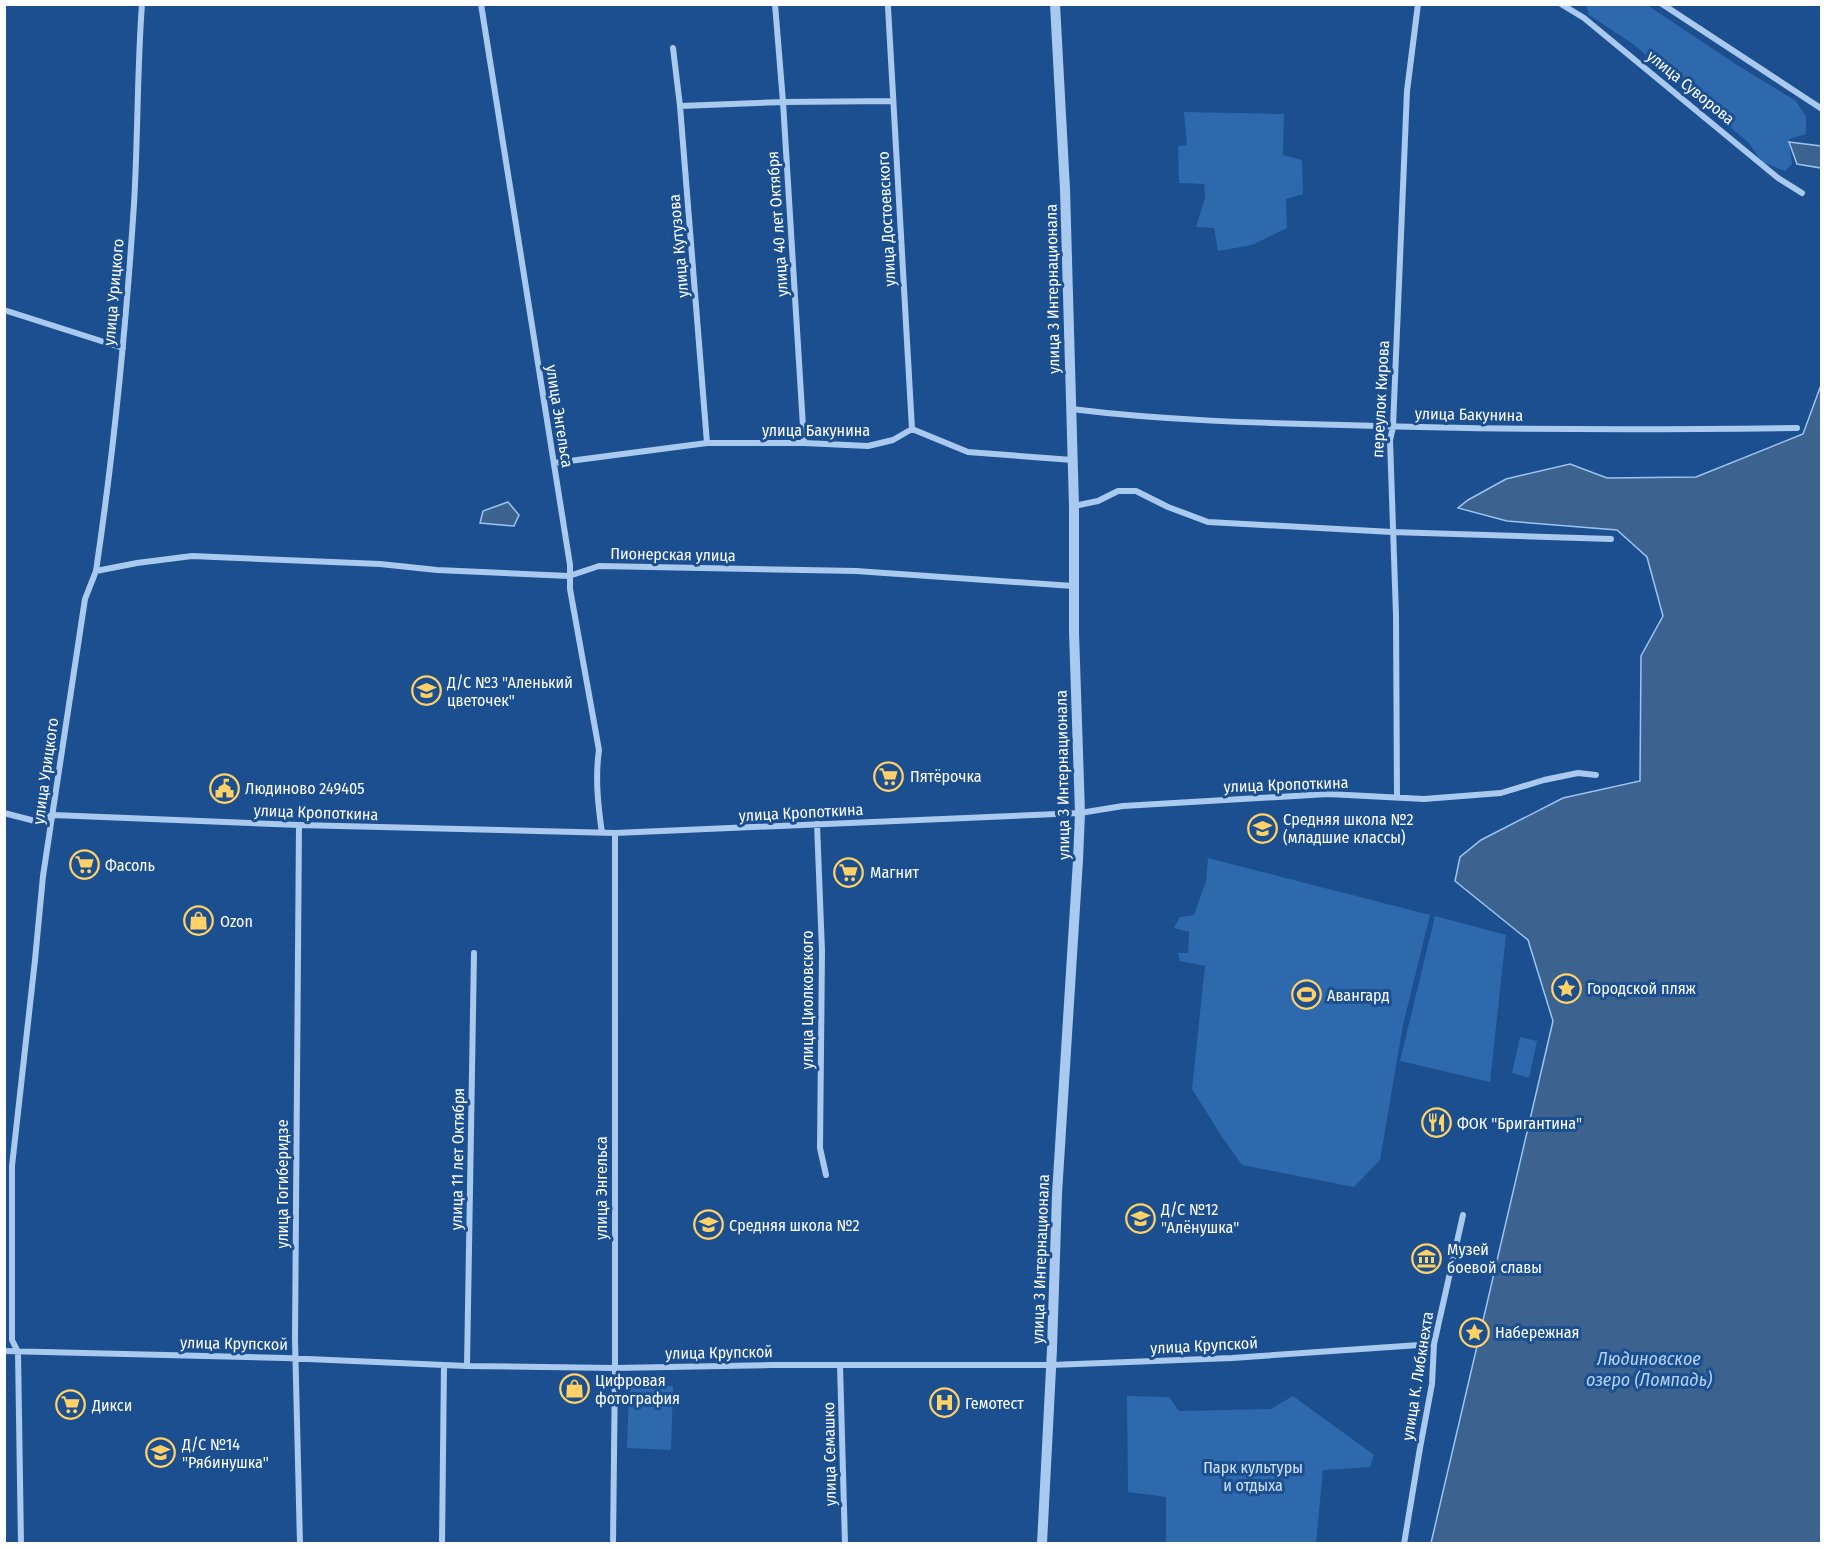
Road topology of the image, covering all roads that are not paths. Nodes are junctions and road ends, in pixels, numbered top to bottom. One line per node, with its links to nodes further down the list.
1 (142, 4): 16 (street, улица Урицкого)
2 (481, 4): 24 (street, улица Энгельса)
3 (774, 4): 11 (street, улица 40 лет Октября)
4 (1055, 4): 17 (street, улица 3 Интернационала)
5 (1418, 4): 18 (street, переулок Кирова)
6 (1561, 4): 14 (street, улица Суворова)
7 (1662, 4): 13 (street)
8 (888, 7): 10 (street, улица Достоевского)
9 (673, 48): 12 (street, улица Кутузова)
10 (892, 101): 11 (street); 20 (street, улица Достоевского)
11 (783, 102): 12 (street); 22 (street, улица 40 лет Октября)
12 (680, 106): 21 (street, улица Кутузова)
13 (1821, 109)
14 (1802, 193)
15 (4, 310): 16 (street)
16 (123, 348): 28 (street, улица Урицкого)
17 (1070, 409): 18 (street, улица Бакунина); 23 (street, улица 3 Интернационала)
18 (1393, 427): 19 (street, улица Бакунина); 26 (street, переулок Кирова)
19 (1797, 428)
20 (912, 429): 22 (street, улица Бакунина); 23 (street)
21 (707, 443): 22 (street, улица Бакунина); 24 (street, улица Бакунина)
22 (804, 443)
23 (1072, 460): 25 (street, улица 3 Интернационала)
24 (554, 463): 29 (street, улица Энгельса)
25 (1074, 506): 26 (street); 30 (street, улица 3 Интернационала)
26 (1392, 532): 27 (street); 32 (street, переулок Кирова)
27 (1611, 539)
28 (96, 571): 29 (street, Пионерская улица); 35 (street, улица Урицкого)
29 (569, 576): 30 (street, Пионерская улица); 38 (street, улица Энгельса)
30 (1073, 586): 34 (street, улица 3 Интернационала)
31 (1596, 775): 32 (street, улица Кропоткина)
32 (1397, 796): 34 (street, улица Кропоткина)
33 (4, 813): 35 (street, улица Кропоткина)
34 (1080, 813): 36 (street, улица Кропоткина); 50 (street, улица 3 Интернационала)
35 (53, 815): 37 (street, улица Кропоткина); 41 (street, улица Урицкого)
36 (817, 824): 39 (street, улица Кропоткина); 42 (street, улица Циолковского)
37 (298, 825): 38 (street, улица Кропоткина); 47 (street, улица Гогиберидзе)
38 (602, 833): 39 (street, улица Кропоткина)
39 (615, 833): 52 (street, улица Энгельса)
40 (474, 953): 51 (street, улица 11 лет Октября)
41 (8, 1166): 46 (street, улица Урицкого)
42 (826, 1175)
43 (1463, 1215): 44 (street, улица К. Либкнехта)
44 (1434, 1344): 50 (street, улица Крупской); 59 (street, улица К. Либкнехта)
45 (4, 1351): 46 (street, улица Крупской)
46 (18, 1352): 47 (street, улица Крупской); 53 (street, улица Урицкого)
47 (295, 1359): 48 (street, улица Крупской); 54 (street, улица Гогиберидзе)
48 (444, 1365): 51 (street, улица Крупской); 55 (street)
49 (840, 1365): 50 (street, улица Крупской); 52 (street, улица Крупской); 57 (street, улица Семашко)
50 (1051, 1365): 58 (street, улица 3 Интернационала)
51 (467, 1366): 52 (street, улица Крупской)
52 (615, 1368): 56 (street, улица Энгельса)
53 (21, 1544)
54 (300, 1544)
55 (442, 1544)
56 (613, 1544)
57 (845, 1544)
58 (1042, 1544)
59 (1404, 1544)

